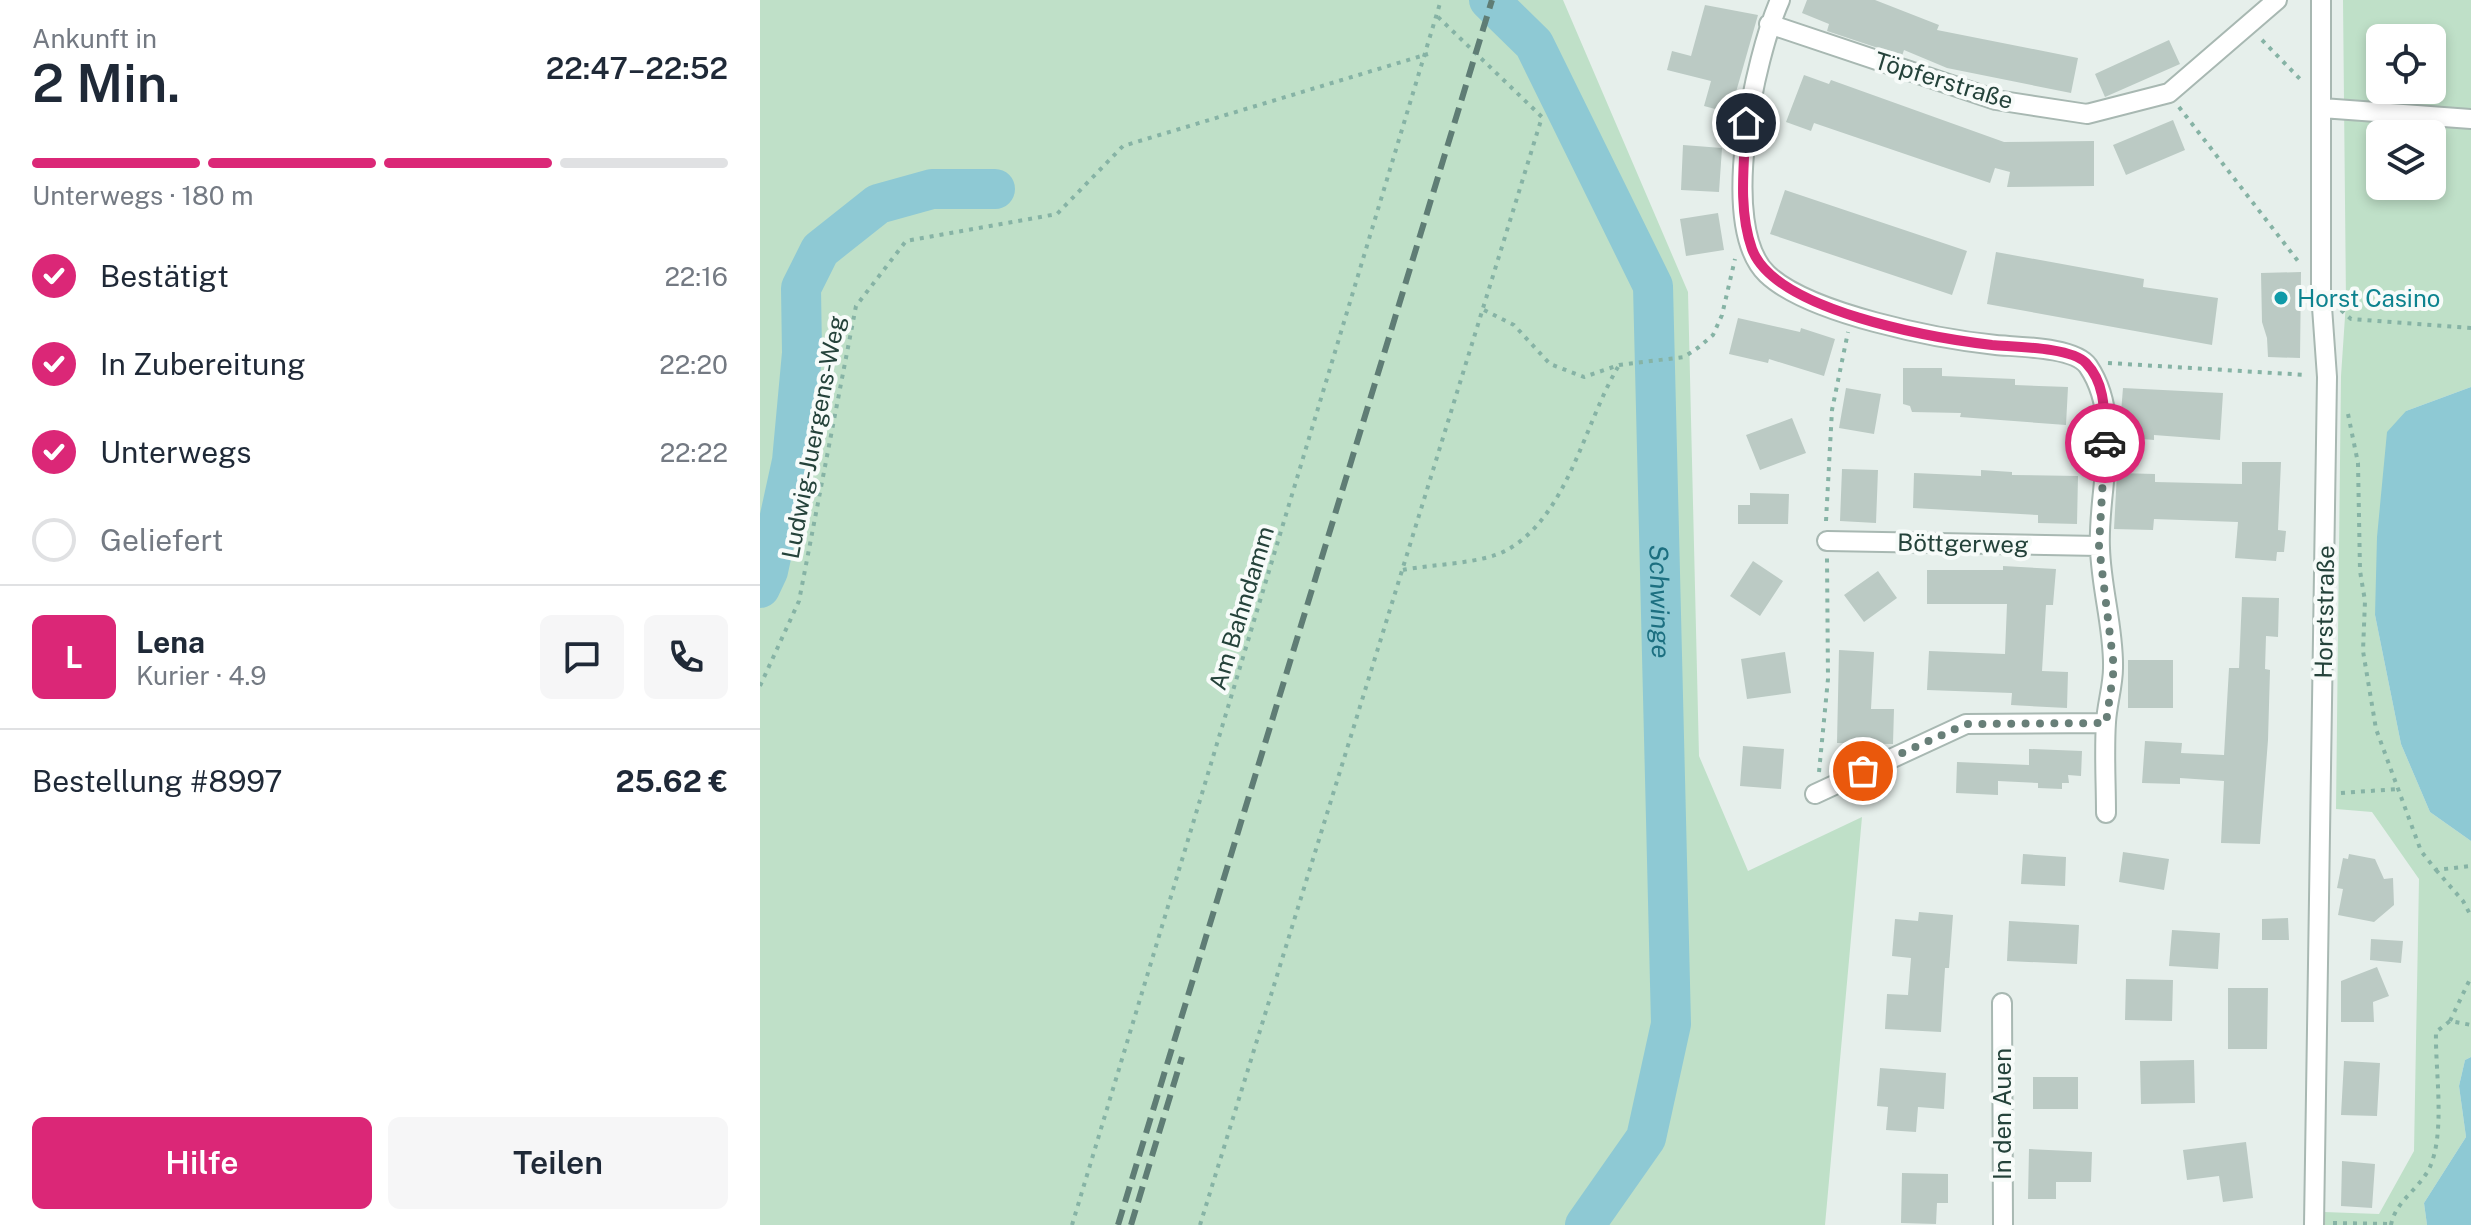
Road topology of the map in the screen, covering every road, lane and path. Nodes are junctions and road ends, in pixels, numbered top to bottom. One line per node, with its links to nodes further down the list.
1 (1441, 0): 5 (path, Am Bahndamm)
2 (1780, 0): 6 (street)
3 (2277, 0): 7 (street, Töpferstraße)
4 (2321, 0): 10 (street, Horststraße)
5 (1437, 16): 8 (path, Am Bahndamm); 14 (path)
6 (1769, 24): 9 (street, Töpferstraße); 12 (street)
7 (2249, 26): 9 (street, Töpferstraße); 10 (path)
8 (1428, 54): 23 (path, Ludwig-Juergens-Weg); 37 (path, Am Bahndamm)
9 (2169, 93): 13 (path)
10 (2321, 105): 11 (street); 13 (street, Horststraße)
11 (2471, 119)
12 (1744, 216): 16 (street); 17 (path)
13 (2321, 293): 15 (path); 18 (street, Horststraße)
14 (1484, 310): 17 (path); 22 (path)
15 (2471, 328)
16 (2085, 362): 18 (path); 21 (street)
17 (1619, 365): 22 (path)
18 (2327, 377): 27 (street, Horststraße)
19 (2346, 408): 25 (path)
20 (1827, 541): 21 (street, Böttgerweg)
21 (2099, 546): 24 (street)
22 (1403, 570): 38 (path)
23 (760, 686)
24 (2106, 723): 26 (street); 28 (street)
25 (2398, 789): 27 (path); 30 (path)
26 (1815, 794)
27 (2322, 794): 36 (street, Horststraße)
28 (2106, 813)
29 (2471, 866): 30 (path)
30 (2436, 870): 31 (path)
31 (2471, 916)
32 (2471, 977): 34 (path)
33 (2002, 1003): 39 (street, In den Auen)
34 (2450, 1021): 35 (path); 40 (path)
35 (2471, 1025)
36 (2314, 1224): 40 (path)
37 (1072, 1225)
38 (1200, 1225)
39 (2003, 1225)
40 (2391, 1225)

